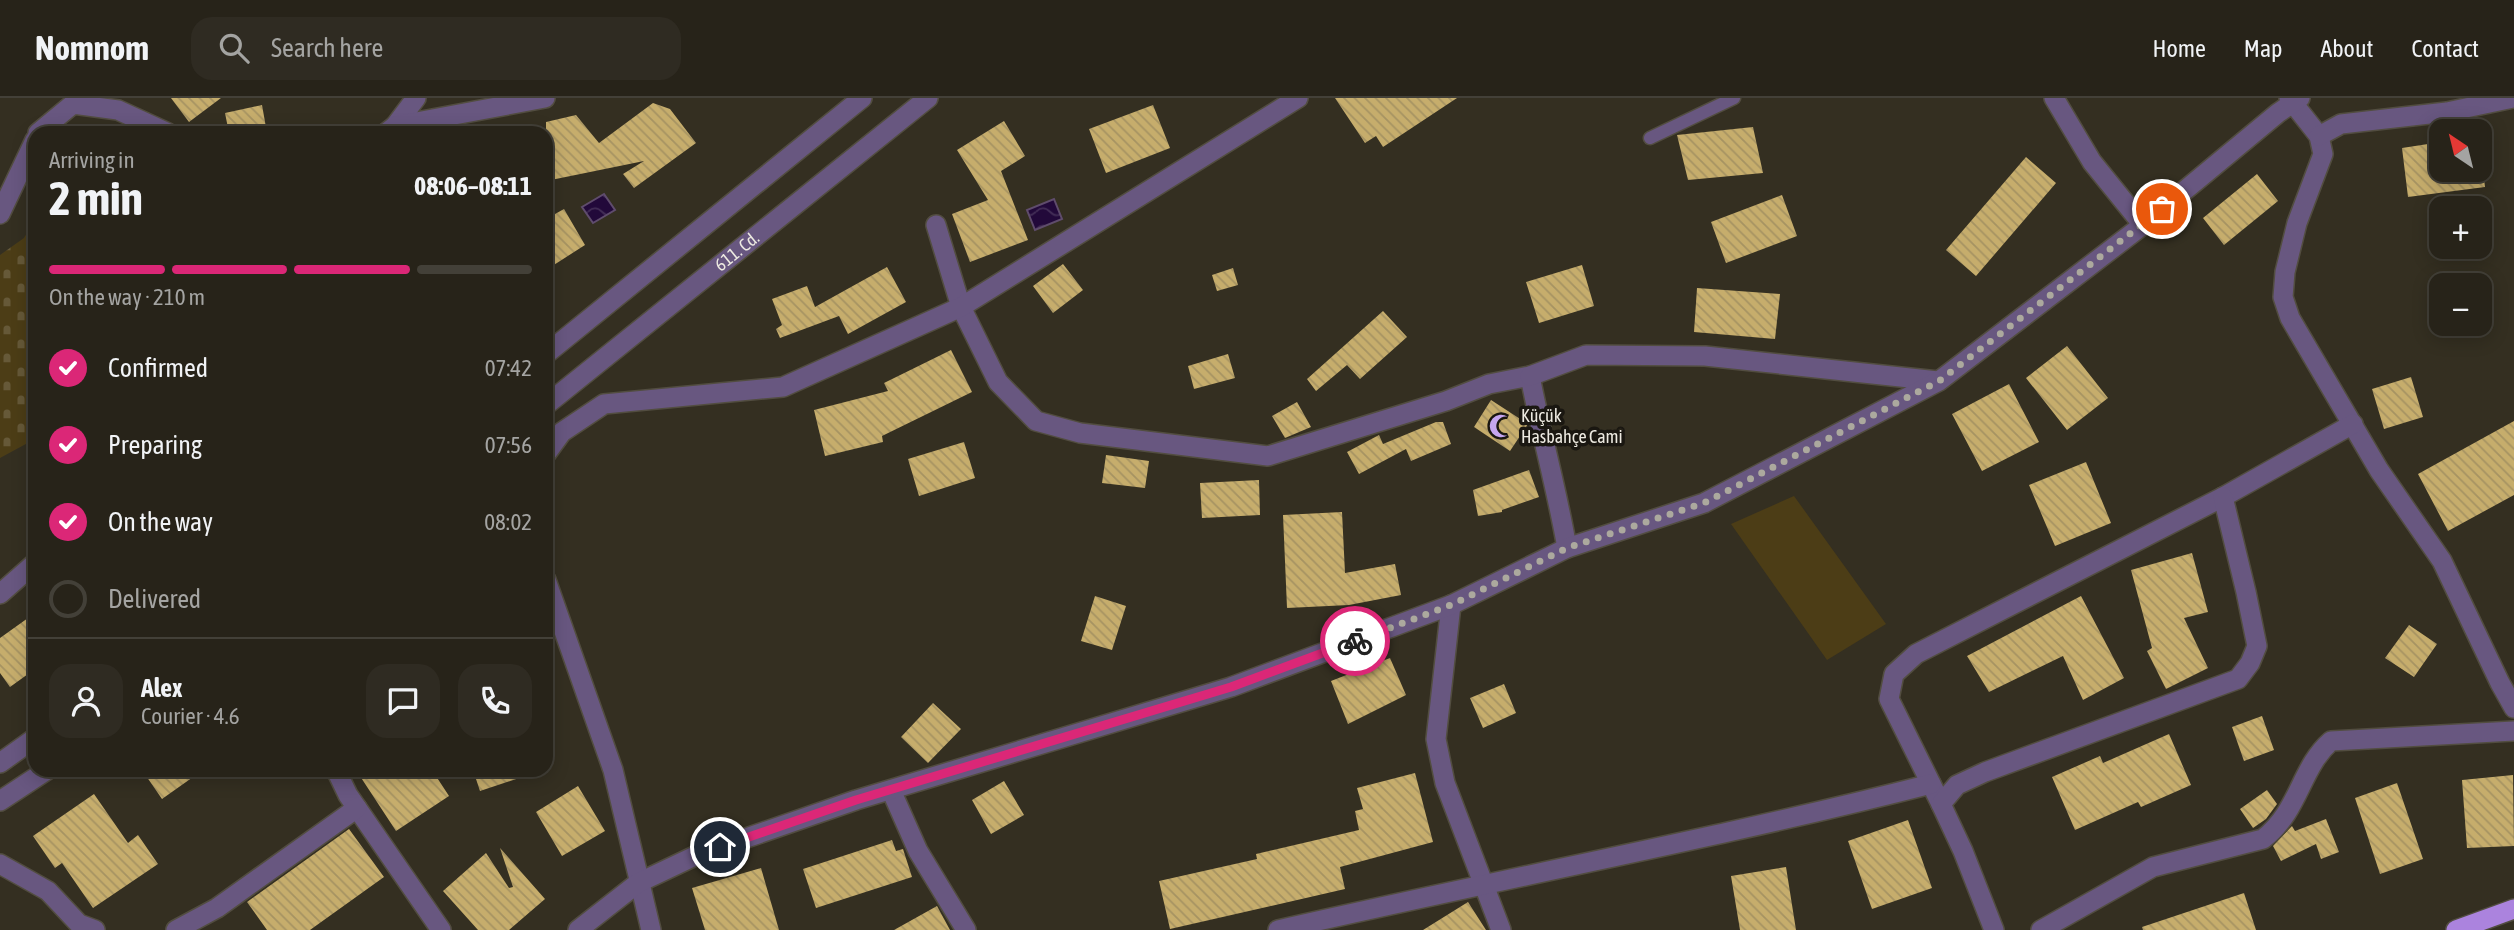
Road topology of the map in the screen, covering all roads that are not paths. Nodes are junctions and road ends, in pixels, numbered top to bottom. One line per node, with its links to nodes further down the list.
1 (416, 98): 12 (street)
2 (545, 98): 13 (street)
3 (862, 98): 21 (street)
4 (928, 98): 24 (street, 611. Cd.)
5 (1298, 98): 20 (street)
6 (1734, 98): 15 (lane)
7 (2054, 98): 19 (street)
8 (2513, 98): 14 (street)
9 (2294, 100): 14 (street); 19 (street)
10 (46, 126): 11 (street)
11 (153, 126)
12 (393, 126)
13 (406, 126)
14 (2319, 136): 25 (street)
15 (1650, 138)
16 (28, 155): 17 (street)
17 (0, 214)
18 (936, 225): 20 (street)
19 (2143, 225): 23 (street)
20 (961, 307): 22 (street); 26 (street)
21 (553, 348)
22 (1530, 376): 23 (street); 28 (street)
23 (1939, 381): 28 (street)
24 (553, 399)
25 (2353, 424): 27 (street); 33 (street)
26 (554, 434)
27 (2223, 497): 39 (street); 42 (street)
28 (1567, 548): 32 (street)
29 (28, 569): 30 (street)
30 (0, 594)
31 (553, 600): 46 (street)
32 (1451, 605): 40 (street); 45 (street)
33 (2514, 708)
34 (2514, 731): 57 (street)
35 (28, 743): 36 (street)
36 (0, 764)
37 (36, 777): 41 (street)
38 (340, 777): 43 (street)
39 (1931, 784): 42 (street); 45 (street)
40 (891, 790): 46 (street); 53 (street)
41 (0, 801)
42 (1941, 804): 56 (street)
43 (357, 808): 49 (street); 50 (street)
44 (0, 864): 48 (street)
45 (1482, 883): 54 (street); 55 (street)
46 (638, 884): 51 (street); 52 (street)
47 (2514, 909): 58 (highway)
48 (95, 930)
49 (176, 930)
50 (441, 930)
51 (578, 930)
52 (651, 930)
53 (966, 930)
54 (1278, 930)
55 (1501, 930)
56 (1994, 930)
57 (2041, 930)
58 (2456, 930)

